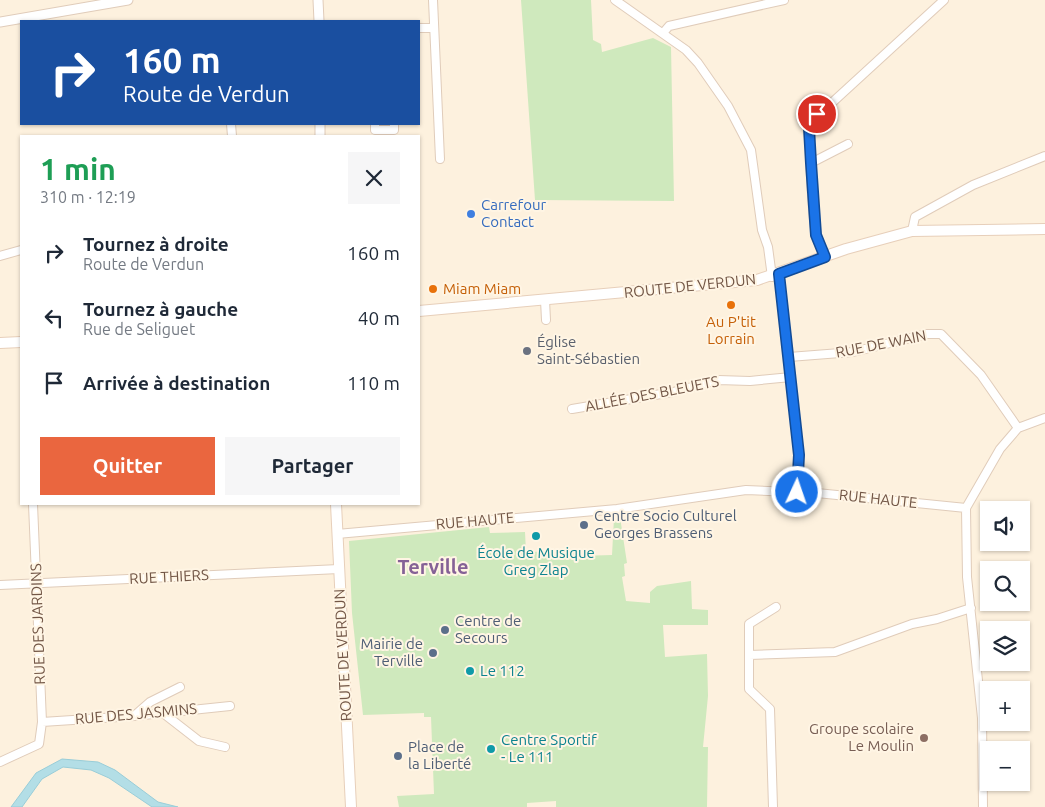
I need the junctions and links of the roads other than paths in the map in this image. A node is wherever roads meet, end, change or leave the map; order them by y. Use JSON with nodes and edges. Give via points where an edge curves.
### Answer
{"nodes":[{"id":1,"x":128,"y":0,"type":"edge"},
{"id":2,"x":318,"y":0,"type":"edge"},
{"id":3,"x":433,"y":0,"type":"edge"},
{"id":4,"x":615,"y":0,"type":"edge"},
{"id":5,"x":784,"y":0,"type":"edge"},
{"id":6,"x":944,"y":0,"type":"edge"},
{"id":7,"x":319,"y":20,"type":"edge"},
{"id":8,"x":0,"y":22,"type":"edge"},
{"id":9,"x":420,"y":28,"type":"edge"},
{"id":10,"x":434,"y":28,"type":"junction"},
{"id":11,"x":664,"y":33,"type":"junction"},
{"id":12,"x":375,"y":125,"type":"edge"},
{"id":13,"x":394,"y":125,"type":"edge"},
{"id":14,"x":848,"y":144,"type":"dead end"},
{"id":15,"x":1045,"y":156,"type":"edge"},
{"id":16,"x":440,"y":159,"type":"dead end"},
{"id":17,"x":811,"y":163,"type":"junction"},
{"id":18,"x":1045,"y":229,"type":"edge"},
{"id":19,"x":912,"y":231,"type":"junction"},
{"id":20,"x":20,"y":250,"type":"edge"},
{"id":21,"x":0,"y":256,"type":"edge"},
{"id":22,"x":825,"y":257,"type":"junction"},
{"id":23,"x":775,"y":276,"type":"junction"},
{"id":24,"x":545,"y":300,"type":"junction"},
{"id":25,"x":420,"y":311,"type":"edge"},
{"id":26,"x":546,"y":320,"type":"dead end"},
{"id":27,"x":20,"y":342,"type":"edge"},
{"id":28,"x":0,"y":343,"type":"edge"},
{"id":29,"x":789,"y":357,"type":"junction"},
{"id":30,"x":791,"y":376,"type":"junction"},
{"id":31,"x":572,"y":409,"type":"dead end"},
{"id":32,"x":1045,"y":418,"type":"edge"},
{"id":33,"x":1018,"y":428,"type":"junction"},
{"id":34,"x":797,"y":492,"type":"junction"},
{"id":35,"x":33,"y":505,"type":"edge"},
{"id":36,"x":336,"y":505,"type":"edge"},
{"id":37,"x":966,"y":508,"type":"junction"},
{"id":38,"x":337,"y":534,"type":"junction"},
{"id":39,"x":339,"y":569,"type":"junction"},
{"id":40,"x":36,"y":584,"type":"junction"},
{"id":41,"x":0,"y":585,"type":"edge"},
{"id":42,"x":776,"y":607,"type":"dead end"},
{"id":43,"x":971,"y":608,"type":"junction"},
{"id":44,"x":749,"y":655,"type":"junction"},
{"id":45,"x":180,"y":686,"type":"dead end"},
{"id":46,"x":230,"y":706,"type":"dead end"},
{"id":47,"x":163,"y":713,"type":"junction"},
{"id":48,"x":134,"y":716,"type":"junction"},
{"id":49,"x":42,"y":722,"type":"junction"},
{"id":50,"x":224,"y":747,"type":"dead end"},
{"id":51,"x":0,"y":762,"type":"edge"},
{"id":52,"x":351,"y":807,"type":"edge"},
{"id":53,"x":773,"y":807,"type":"edge"},
{"id":54,"x":983,"y":807,"type":"edge"}],
"edges":[{"from":1,"to":8,"type":"street"},
{"from":2,"to":7,"type":"street"},
{"from":3,"to":10,"type":"street"},
{"from":4,"to":11,"type":"street"},
{"from":5,"to":11,"type":"street","via":[[669,26]]},
{"from":6,"to":17,"type":"street","via":[[817,114],[809,128]]},
{"from":9,"to":10,"type":"street"},
{"from":10,"to":16,"type":"street"},
{"from":11,"to":23,"type":"street","via":[[686,50],[716,87],[751,150],[762,230]]},
{"from":12,"to":13,"type":"street","via":[[375,130],[394,130]]},
{"from":14,"to":17,"type":"street"},
{"from":15,"to":19,"type":"street","via":[[973,185],[915,217]]},
{"from":17,"to":22,"type":"street","via":[[816,235]]},
{"from":18,"to":19,"type":"main road","name":"ROUTE DE VERDUN"},
{"from":19,"to":22,"type":"main road","name":"ROUTE DE VERDUN"},
{"from":20,"to":21,"type":"street"},
{"from":22,"to":23,"type":"main road","name":"ROUTE DE VERDUN"},
{"from":23,"to":24,"type":"main road","name":"ROUTE DE VERDUN"},
{"from":23,"to":29,"type":"street"},
{"from":24,"to":25,"type":"main road","name":"ROUTE DE VERDUN"},
{"from":24,"to":26,"type":"street"},
{"from":27,"to":28,"type":"main road"},
{"from":29,"to":30,"type":"street"},
{"from":29,"to":33,"type":"street","name":"RUE DE WAIN","via":[[853,352],[927,334],[941,334],[981,375]]},
{"from":30,"to":31,"type":"street","name":"ALLÉE DES BLEUETS","via":[[750,381],[718,380],[674,392]]},
{"from":30,"to":34,"type":"street","via":[[799,455]]},
{"from":32,"to":33,"type":"street"},
{"from":33,"to":37,"type":"street","via":[[1000,449]]},
{"from":34,"to":37,"type":"street","name":"RUE HAUTE"},
{"from":34,"to":38,"type":"street","name":"RUE HAUTE","via":[[746,490],[617,509]]},
{"from":35,"to":40,"type":"street","name":"RUE DES JARDINS"},
{"from":36,"to":38,"type":"main road","name":"ROUTE DE VERDUN"},
{"from":37,"to":43,"type":"street"},
{"from":38,"to":39,"type":"main road","name":"ROUTE DE VERDUN"},
{"from":39,"to":40,"type":"street","name":"RUE THIERS"},
{"from":39,"to":52,"type":"main road","name":"ROUTE DE VERDUN"},
{"from":40,"to":41,"type":"street","name":"RUE THIERS"},
{"from":40,"to":49,"type":"street","name":"RUE DES JARDINS"},
{"from":42,"to":44,"type":"street","via":[[749,624]]},
{"from":43,"to":44,"type":"street","via":[[912,624],[835,652]]},
{"from":43,"to":54,"type":"street","via":[[982,718]]},
{"from":44,"to":53,"type":"street","via":[[749,689],[770,709]]},
{"from":45,"to":48,"type":"street","via":[[150,702]]},
{"from":46,"to":47,"type":"street","name":"RUE DES JASMINS"},
{"from":47,"to":48,"type":"street","name":"RUE DES JASMINS"},
{"from":47,"to":50,"type":"street","via":[[199,741]]},
{"from":48,"to":49,"type":"street","name":"RUE DES JASMINS"},
{"from":49,"to":51,"type":"street","name":"RUE DES JARDINS","via":[[39,744]]}]}
